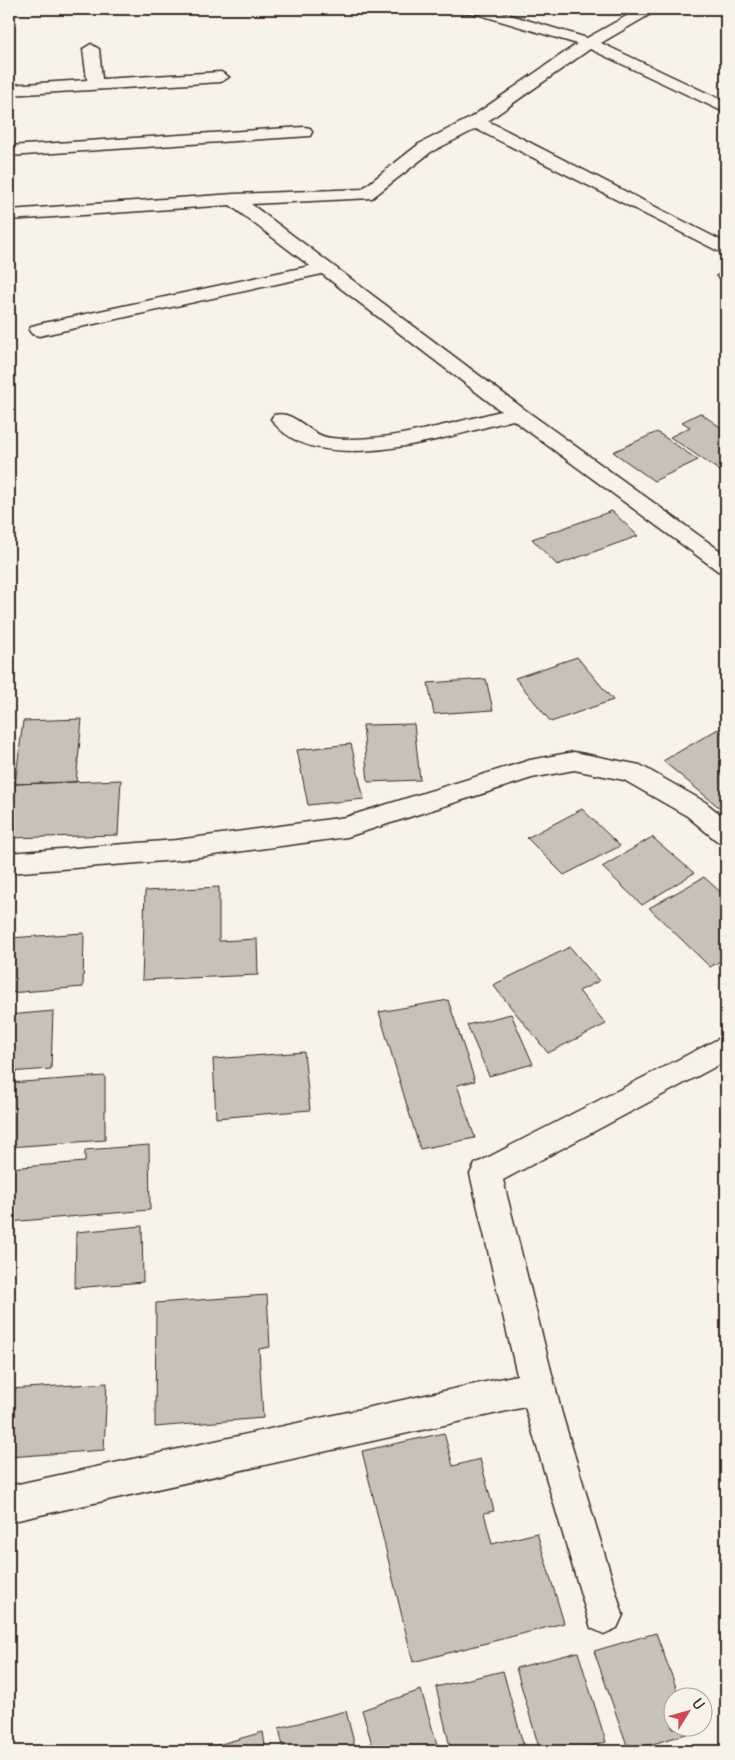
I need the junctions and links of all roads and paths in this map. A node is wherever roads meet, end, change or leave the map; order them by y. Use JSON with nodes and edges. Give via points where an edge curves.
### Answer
{"nodes":[{"id":1,"x":466,"y":9,"type":"edge"},
{"id":2,"x":649,"y":9,"type":"edge"},
{"id":3,"x":589,"y":43,"type":"junction"},
{"id":4,"x":91,"y":49,"type":"dead end"},
{"id":5,"x":221,"y":77,"type":"dead end"},
{"id":6,"x":95,"y":85,"type":"junction"},
{"id":7,"x":9,"y":90,"type":"edge"},
{"id":8,"x":726,"y":108,"type":"edge"},
{"id":9,"x":476,"y":122,"type":"junction"},
{"id":10,"x":304,"y":132,"type":"dead end"},
{"id":11,"x":9,"y":151,"type":"edge"},
{"id":12,"x":234,"y":199,"type":"junction"},
{"id":13,"x":9,"y":215,"type":"edge"},
{"id":14,"x":726,"y":250,"type":"edge"},
{"id":15,"x":325,"y":268,"type":"junction"},
{"id":16,"x":39,"y":330,"type":"dead end"},
{"id":17,"x":517,"y":413,"type":"junction"},
{"id":18,"x":281,"y":419,"type":"dead end"},
{"id":19,"x":726,"y":566,"type":"edge"},
{"id":20,"x":726,"y":834,"type":"edge"},
{"id":21,"x":9,"y":863,"type":"edge"},
{"id":22,"x":726,"y":1046,"type":"edge"},
{"id":23,"x":538,"y":1387,"type":"junction"},
{"id":24,"x":9,"y":1504,"type":"edge"},
{"id":25,"x":604,"y":1615,"type":"dead end"}],
"edges":[{"from":1,"to":3,"type":"street"},
{"from":2,"to":3,"type":"street"},
{"from":3,"to":8,"type":"street"},
{"from":3,"to":9,"type":"street"},
{"from":4,"to":6,"type":"street"},
{"from":5,"to":6,"type":"street"},
{"from":6,"to":7,"type":"street"},
{"from":9,"to":12,"type":"street","via":[[426,148],[366,194]]},
{"from":9,"to":14,"type":"street"},
{"from":10,"to":11,"type":"street"},
{"from":12,"to":13,"type":"street"},
{"from":12,"to":15,"type":"street"},
{"from":15,"to":16,"type":"street"},
{"from":15,"to":17,"type":"street"},
{"from":17,"to":18,"type":"street","via":[[417,436],[350,446],[313,441]]},
{"from":17,"to":19,"type":"street"},
{"from":20,"to":21,"type":"street","via":[[696,809],[631,772],[574,761],[530,768],[347,827],[177,850]]},
{"from":22,"to":23,"type":"street","via":[[486,1174]]},
{"from":23,"to":24,"type":"street"},
{"from":23,"to":25,"type":"street"}]}
